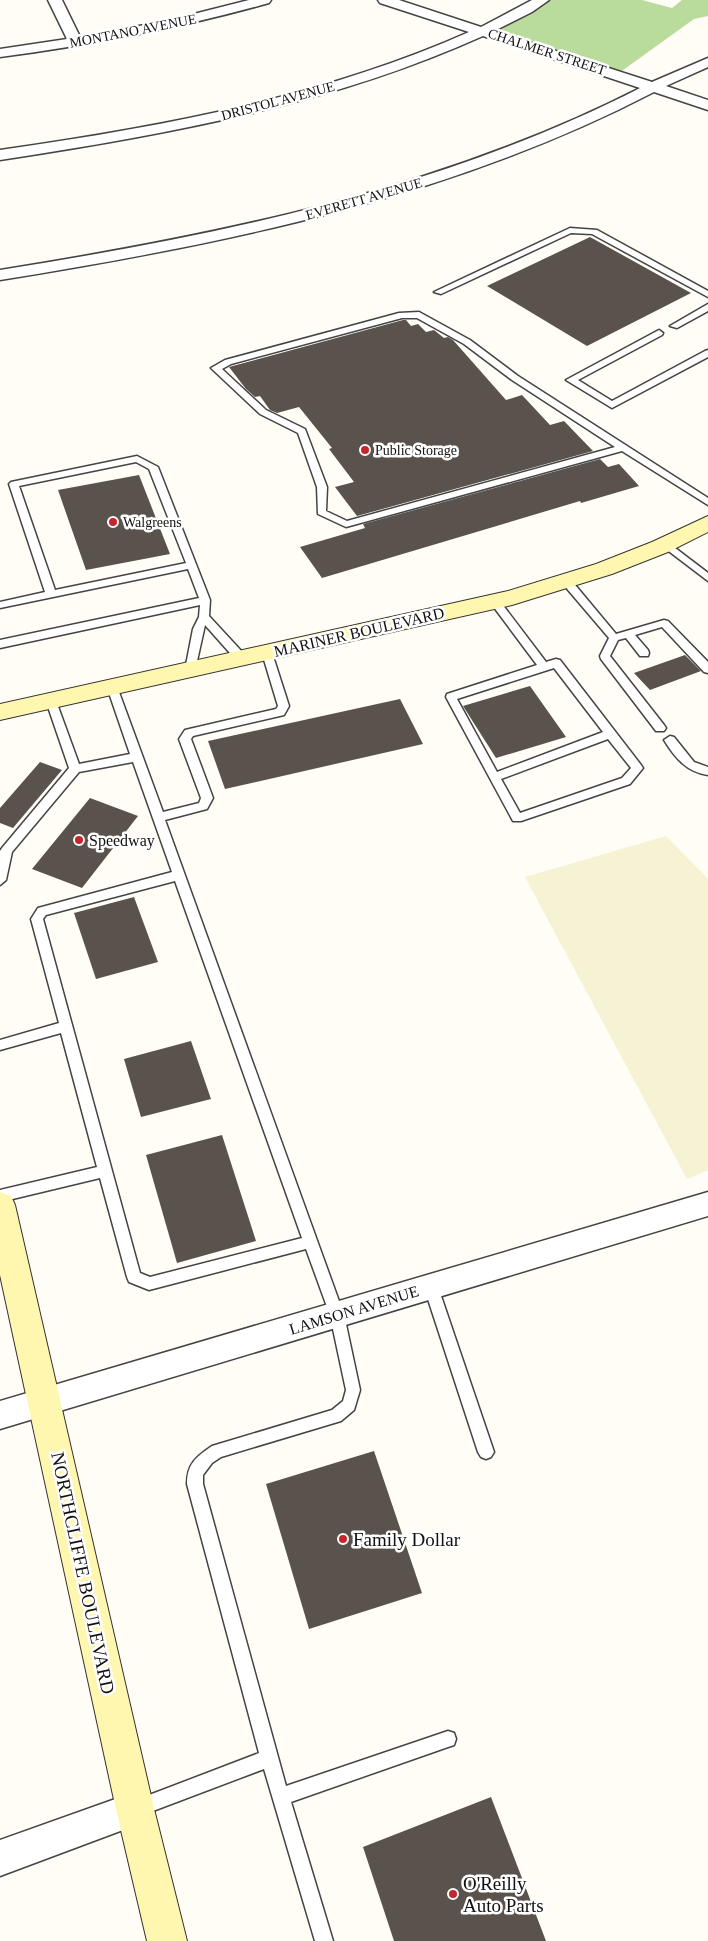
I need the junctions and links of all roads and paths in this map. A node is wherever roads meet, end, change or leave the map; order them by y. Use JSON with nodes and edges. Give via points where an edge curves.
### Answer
{"nodes":[{"id":1,"x":55,"y":0,"type":"edge"},
{"id":2,"x":264,"y":0,"type":"edge"},
{"id":3,"x":386,"y":0,"type":"edge"},
{"id":4,"x":542,"y":0,"type":"edge"},
{"id":5,"x":481,"y":32,"type":"junction"},
{"id":6,"x":76,"y":42,"type":"junction"},
{"id":7,"x":0,"y":53,"type":"edge"},
{"id":8,"x":708,"y":62,"type":"edge"},
{"id":9,"x":654,"y":87,"type":"junction"},
{"id":10,"x":708,"y":104,"type":"edge"},
{"id":11,"x":0,"y":156,"type":"edge"},
{"id":12,"x":0,"y":275,"type":"edge"},
{"id":13,"x":438,"y":292,"type":"dead end"},
{"id":14,"x":708,"y":294,"type":"edge"},
{"id":15,"x":708,"y":307,"type":"edge"},
{"id":16,"x":674,"y":326,"type":"dead end"},
{"id":17,"x":659,"y":334,"type":"dead end"},
{"id":18,"x":708,"y":353,"type":"edge"},
{"id":19,"x":621,"y":448,"type":"junction"},
{"id":20,"x":708,"y":502,"type":"edge"},
{"id":21,"x":708,"y":523,"type":"edge"},
{"id":22,"x":666,"y":544,"type":"junction"},
{"id":23,"x":192,"y":565,"type":"junction"},
{"id":24,"x":708,"y":578,"type":"edge"},
{"id":25,"x":567,"y":582,"type":"junction"},
{"id":26,"x":51,"y":594,"type":"junction"},
{"id":27,"x":205,"y":600,"type":"junction"},
{"id":28,"x":495,"y":602,"type":"junction"},
{"id":29,"x":0,"y":605,"type":"edge"},
{"id":30,"x":204,"y":617,"type":"junction"},
{"id":31,"x":628,"y":634,"type":"junction"},
{"id":32,"x":614,"y":638,"type":"junction"},
{"id":33,"x":0,"y":644,"type":"edge"},
{"id":34,"x":267,"y":653,"type":"junction"},
{"id":35,"x":644,"y":653,"type":"dead end"},
{"id":36,"x":241,"y":658,"type":"junction"},
{"id":37,"x":543,"y":666,"type":"junction"},
{"id":38,"x":708,"y":669,"type":"edge"},
{"id":39,"x":190,"y":670,"type":"junction"},
{"id":40,"x":112,"y":687,"type":"junction"},
{"id":41,"x":51,"y":701,"type":"junction"},
{"id":42,"x":0,"y":712,"type":"edge"},
{"id":43,"x":660,"y":728,"type":"dead end"},
{"id":44,"x":610,"y":734,"type":"junction"},
{"id":45,"x":670,"y":740,"type":"dead end"},
{"id":46,"x":137,"y":757,"type":"junction"},
{"id":47,"x":75,"y":769,"type":"junction"},
{"id":48,"x":708,"y":771,"type":"edge"},
{"id":49,"x":495,"y":777,"type":"junction"},
{"id":50,"x":159,"y":817,"type":"junction"},
{"id":51,"x":180,"y":875,"type":"junction"},
{"id":52,"x":0,"y":880,"type":"edge"},
{"id":53,"x":66,"y":1026,"type":"junction"},
{"id":54,"x":0,"y":1045,"type":"edge"},
{"id":55,"x":105,"y":1171,"type":"junction"},
{"id":56,"x":0,"y":1196,"type":"edge"},
{"id":57,"x":708,"y":1204,"type":"edge"},
{"id":58,"x":0,"y":1205,"type":"edge"},
{"id":59,"x":311,"y":1242,"type":"junction"},
{"id":60,"x":431,"y":1287,"type":"junction"},
{"id":61,"x":337,"y":1315,"type":"junction"},
{"id":62,"x":45,"y":1402,"type":"junction"},
{"id":63,"x":0,"y":1415,"type":"edge"},
{"id":64,"x":486,"y":1452,"type":"dead end"},
{"id":65,"x":448,"y":1739,"type":"dead end"},
{"id":66,"x":269,"y":1758,"type":"junction"},
{"id":67,"x":280,"y":1797,"type":"junction"},
{"id":68,"x":135,"y":1809,"type":"junction"},
{"id":69,"x":0,"y":1858,"type":"edge"},
{"id":70,"x":167,"y":1941,"type":"edge"},
{"id":71,"x":324,"y":1941,"type":"edge"}],
"edges":[{"from":1,"to":6,"type":"street"},
{"from":2,"to":6,"type":"street","name":"MONTANO AVENUE","via":[[166,25]]},
{"from":3,"to":5,"type":"street","name":"CHALMER STREET"},
{"from":4,"to":5,"type":"street","name":"DRISTOL AVENUE"},
{"from":5,"to":9,"type":"street","name":"CHALMER STREET"},
{"from":5,"to":11,"type":"street","name":"DRISTOL AVENUE","via":[[395,67],[288,100],[128,136]]},
{"from":6,"to":7,"type":"street","name":"MONTANO AVENUE"},
{"from":8,"to":9,"type":"street","name":"EVERETT AVENUE"},
{"from":9,"to":10,"type":"street","name":"CHALMER STREET"},
{"from":9,"to":12,"type":"street","name":"EVERETT AVENUE","via":[[546,138],[368,199],[221,236]]},
{"from":13,"to":14,"type":"lane","via":[[570,230],[594,232]]},
{"from":15,"to":16,"type":"lane"},
{"from":17,"to":18,"type":"lane","via":[[571,380],[612,405]]},
{"from":19,"to":19,"type":"lane","via":[[466,342],[419,315],[402,315],[216,368],[263,412],[302,431],[322,487],[320,512],[346,524]]},
{"from":19,"to":20,"type":"lane"},
{"from":21,"to":22,"type":"main road","name":"MARINER BOULEVARD"},
{"from":22,"to":24,"type":"lane"},
{"from":22,"to":25,"type":"main road","name":"MARINER BOULEVARD"},
{"from":23,"to":26,"type":"lane"},
{"from":23,"to":26,"type":"lane","via":[[153,466],[136,459],[14,484]]},
{"from":23,"to":27,"type":"lane"},
{"from":25,"to":28,"type":"main road","name":"MARINER BOULEVARD"},
{"from":25,"to":32,"type":"lane"},
{"from":26,"to":29,"type":"lane"},
{"from":27,"to":30,"type":"lane"},
{"from":27,"to":33,"type":"lane"},
{"from":28,"to":34,"type":"main road","name":"MARINER BOULEVARD"},
{"from":28,"to":37,"type":"lane"},
{"from":30,"to":36,"type":"lane"},
{"from":30,"to":39,"type":"lane","via":[[198,629]]},
{"from":31,"to":32,"type":"lane"},
{"from":31,"to":35,"type":"lane"},
{"from":31,"to":38,"type":"lane","via":[[664,623]]},
{"from":32,"to":43,"type":"lane","via":[[605,656]]},
{"from":34,"to":36,"type":"main road","name":"MARINER BOULEVARD"},
{"from":34,"to":50,"type":"lane","via":[[284,706],[280,712],[189,733],[185,740],[207,798],[204,806]]},
{"from":36,"to":39,"type":"main road","name":"MARINER BOULEVARD"},
{"from":37,"to":44,"type":"lane","via":[[556,663]]},
{"from":37,"to":49,"type":"lane","via":[[451,697]]},
{"from":39,"to":40,"type":"main road","name":"MARINER BOULEVARD"},
{"from":40,"to":41,"type":"main road","name":"MARINER BOULEVARD"},
{"from":40,"to":46,"type":"lane"},
{"from":41,"to":42,"type":"main road","name":"MARINER BOULEVARD"},
{"from":41,"to":47,"type":"lane"},
{"from":44,"to":49,"type":"lane"},
{"from":44,"to":49,"type":"lane","via":[[636,768],[626,782],[517,818]]},
{"from":45,"to":48,"type":"lane","via":[[689,763]]},
{"from":46,"to":47,"type":"lane"},
{"from":46,"to":50,"type":"lane"},
{"from":47,"to":52,"type":"lane","via":[[6,851]]},
{"from":50,"to":51,"type":"lane"},
{"from":51,"to":53,"type":"lane","via":[[42,910],[37,918]]},
{"from":51,"to":59,"type":"lane"},
{"from":53,"to":54,"type":"lane"},
{"from":53,"to":55,"type":"lane"},
{"from":55,"to":56,"type":"lane"},
{"from":55,"to":59,"type":"lane","via":[[134,1277],[149,1284]]},
{"from":57,"to":60,"type":"street","name":"LAMSON AVENUE"},
{"from":58,"to":62,"type":"main road","name":"NORTHCLIFFE BOULEVARD"},
{"from":59,"to":61,"type":"lane"},
{"from":60,"to":61,"type":"street","name":"LAMSON AVENUE"},
{"from":60,"to":64,"type":"lane"},
{"from":61,"to":62,"type":"street","name":"LAMSON AVENUE"},
{"from":61,"to":66,"type":"lane","via":[[354,1390],[350,1405],[336,1416],[217,1450],[195,1472],[195,1484]]},
{"from":62,"to":63,"type":"street","name":"LAMSON AVENUE"},
{"from":62,"to":68,"type":"main road","name":"NORTHCLIFFE BOULEVARD"},
{"from":65,"to":67,"type":"lane"},
{"from":66,"to":67,"type":"lane"},
{"from":66,"to":68,"type":"lane"},
{"from":67,"to":71,"type":"lane"},
{"from":68,"to":69,"type":"street"},
{"from":68,"to":70,"type":"main road","name":"NORTHCLIFFE BOULEVARD"}]}
